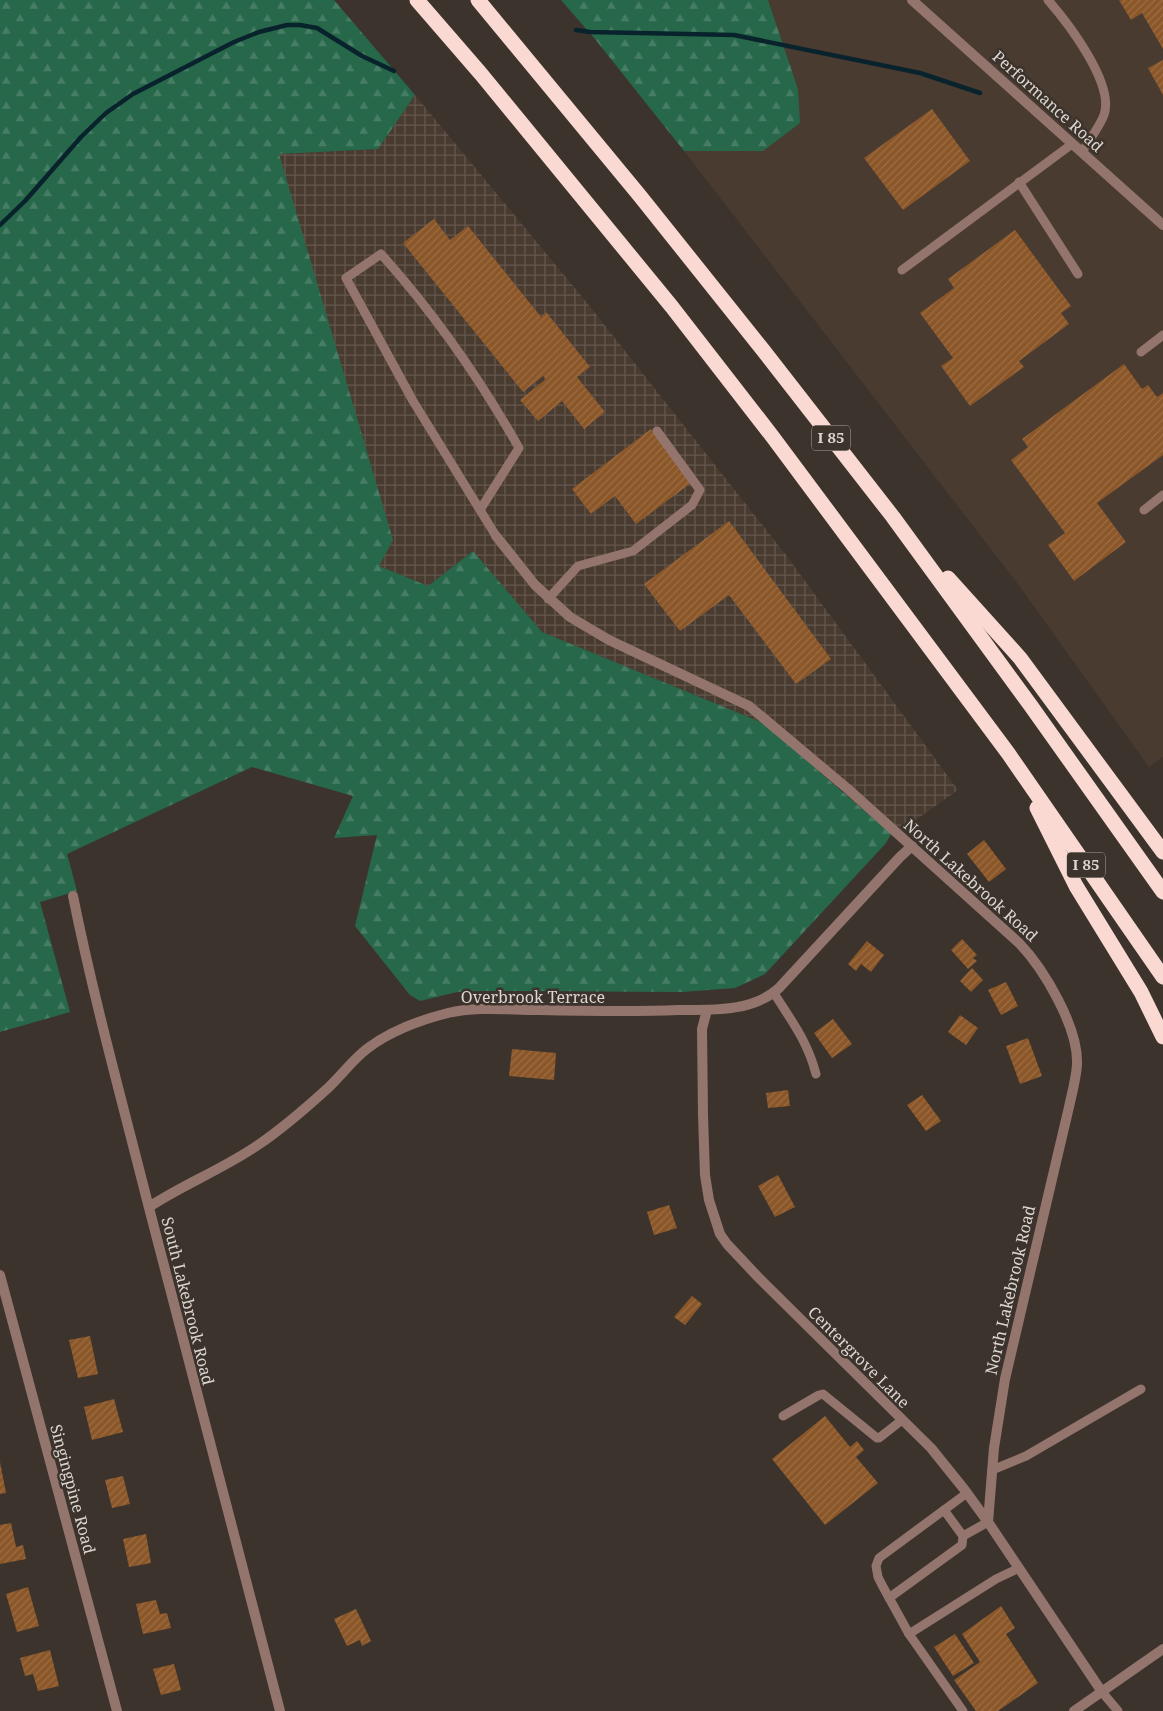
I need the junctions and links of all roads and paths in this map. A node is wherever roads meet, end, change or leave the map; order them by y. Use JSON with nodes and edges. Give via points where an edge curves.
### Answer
{"nodes":[{"id":1,"x":417,"y":0,"type":"edge"},
{"id":2,"x":478,"y":0,"type":"edge"},
{"id":3,"x":912,"y":0,"type":"edge"},
{"id":4,"x":1048,"y":0,"type":"edge"},
{"id":5,"x":1072,"y":144,"type":"junction"},
{"id":6,"x":1082,"y":152,"type":"junction"},
{"id":7,"x":1019,"y":182,"type":"junction"},
{"id":8,"x":1163,"y":225,"type":"edge"},
{"id":9,"x":902,"y":270,"type":"dead end"},
{"id":10,"x":1078,"y":274,"type":"dead end"},
{"id":11,"x":1163,"y":335,"type":"edge"},
{"id":12,"x":1142,"y":352,"type":"dead end"},
{"id":13,"x":657,"y":431,"type":"dead end"},
{"id":14,"x":1163,"y":495,"type":"edge"},
{"id":15,"x":480,"y":510,"type":"junction"},
{"id":16,"x":1144,"y":510,"type":"dead end"},
{"id":17,"x":893,"y":517,"type":"junction"},
{"id":18,"x":496,"y":536,"type":"joint"},
{"id":19,"x":548,"y":599,"type":"junction"},
{"id":20,"x":1008,"y":753,"type":"junction"},
{"id":21,"x":912,"y":846,"type":"junction"},
{"id":22,"x":1163,"y":852,"type":"edge"},
{"id":23,"x":1163,"y":892,"type":"edge"},
{"id":24,"x":73,"y":896,"type":"dead end"},
{"id":25,"x":1163,"y":977,"type":"edge"},
{"id":26,"x":774,"y":993,"type":"junction"},
{"id":27,"x":707,"y":1010,"type":"junction"},
{"id":28,"x":1163,"y":1037,"type":"edge"},
{"id":29,"x":816,"y":1074,"type":"dead end"},
{"id":30,"x":149,"y":1207,"type":"junction"},
{"id":31,"x":0,"y":1275,"type":"edge"},
{"id":32,"x":1141,"y":1389,"type":"dead end"},
{"id":33,"x":783,"y":1416,"type":"dead end"},
{"id":34,"x":902,"y":1420,"type":"junction"},
{"id":35,"x":992,"y":1470,"type":"junction"},
{"id":36,"x":967,"y":1493,"type":"junction"},
{"id":37,"x":944,"y":1510,"type":"junction"},
{"id":38,"x":988,"y":1522,"type":"junction"},
{"id":39,"x":963,"y":1536,"type":"junction"},
{"id":40,"x":1020,"y":1568,"type":"junction"},
{"id":41,"x":889,"y":1598,"type":"junction"},
{"id":42,"x":909,"y":1634,"type":"junction"},
{"id":43,"x":1163,"y":1648,"type":"edge"},
{"id":44,"x":1102,"y":1692,"type":"junction"},
{"id":45,"x":116,"y":1711,"type":"edge"},
{"id":46,"x":280,"y":1711,"type":"edge"},
{"id":47,"x":963,"y":1711,"type":"edge"},
{"id":48,"x":1074,"y":1711,"type":"edge"},
{"id":49,"x":1118,"y":1711,"type":"edge"}],
"edges":[{"from":1,"to":20,"type":"highway","number":"I 85","via":[[672,307]]},
{"from":2,"to":17,"type":"highway","number":"I 85","via":[[646,204]]},
{"from":3,"to":5,"type":"street","name":"Performance Road"},
{"from":4,"to":6,"type":"lane","via":[[1090,58],[1105,97],[1104,114]]},
{"from":5,"to":6,"type":"street","name":"Performance Road"},
{"from":5,"to":7,"type":"lane"},
{"from":6,"to":8,"type":"street","name":"Performance Road"},
{"from":7,"to":9,"type":"lane"},
{"from":7,"to":10,"type":"lane"},
{"from":11,"to":12,"type":"lane"},
{"from":13,"to":19,"type":"lane","via":[[700,490],[692,505],[633,551],[578,566]]},
{"from":14,"to":16,"type":"lane"},
{"from":15,"to":15,"type":"lane","via":[[414,401],[346,278],[381,254],[420,299],[494,404],[519,448]]},
{"from":15,"to":18,"type":"lane"},
{"from":17,"to":22,"type":"highway","via":[[1020,658]]},
{"from":17,"to":23,"type":"highway","number":"I 85"},
{"from":18,"to":19,"type":"street","name":"North Lakebrook Road"},
{"from":19,"to":21,"type":"street","name":"North Lakebrook Road","via":[[570,617],[609,640],[750,706]]},
{"from":20,"to":25,"type":"highway","number":"I 85"},
{"from":20,"to":28,"type":"highway","via":[[1076,886],[1141,992]]},
{"from":21,"to":26,"type":"street","name":"Overbrook Terrace"},
{"from":21,"to":35,"type":"street","name":"North Lakebrook Road","via":[[1031,955],[1063,1010],[1074,1039],[1077,1064],[1071,1098],[1005,1379]]},
{"from":24,"to":30,"type":"street","name":"South Lakebrook Road","via":[[89,975]]},
{"from":26,"to":27,"type":"street","name":"Overbrook Terrace","via":[[747,1005]]},
{"from":26,"to":29,"type":"lane","via":[[810,1052]]},
{"from":27,"to":30,"type":"street","name":"Overbrook Terrace","via":[[483,1010],[460,1011],[426,1019],[367,1049],[328,1088],[258,1145]]},
{"from":27,"to":34,"type":"street","name":"Centergrove Lane","via":[[702,1029],[705,1176],[720,1234],[758,1277]]},
{"from":30,"to":46,"type":"street","name":"South Lakebrook Road"},
{"from":31,"to":45,"type":"street","name":"Singingpine Road"},
{"from":32,"to":35,"type":"lane","via":[[1026,1456]]},
{"from":33,"to":34,"type":"lane","via":[[823,1394],[877,1438]]},
{"from":34,"to":36,"type":"street","name":"Centergrove Lane","via":[[931,1448]]},
{"from":35,"to":38,"type":"street","name":"North Lakebrook Road"},
{"from":36,"to":37,"type":"lane"},
{"from":36,"to":38,"type":"street","name":"Centergrove Lane"},
{"from":37,"to":39,"type":"lane"},
{"from":37,"to":41,"type":"lane","via":[[879,1558],[876,1566],[878,1577]]},
{"from":38,"to":39,"type":"lane"},
{"from":38,"to":40,"type":"street","name":"Centergrove Lane"},
{"from":39,"to":41,"type":"lane","via":[[962,1545]]},
{"from":40,"to":42,"type":"lane","via":[[996,1579]]},
{"from":40,"to":44,"type":"street","name":"Centergrove Lane"},
{"from":41,"to":42,"type":"lane"},
{"from":42,"to":47,"type":"lane"},
{"from":43,"to":44,"type":"street"},
{"from":44,"to":48,"type":"street"},
{"from":44,"to":49,"type":"lane"}]}
